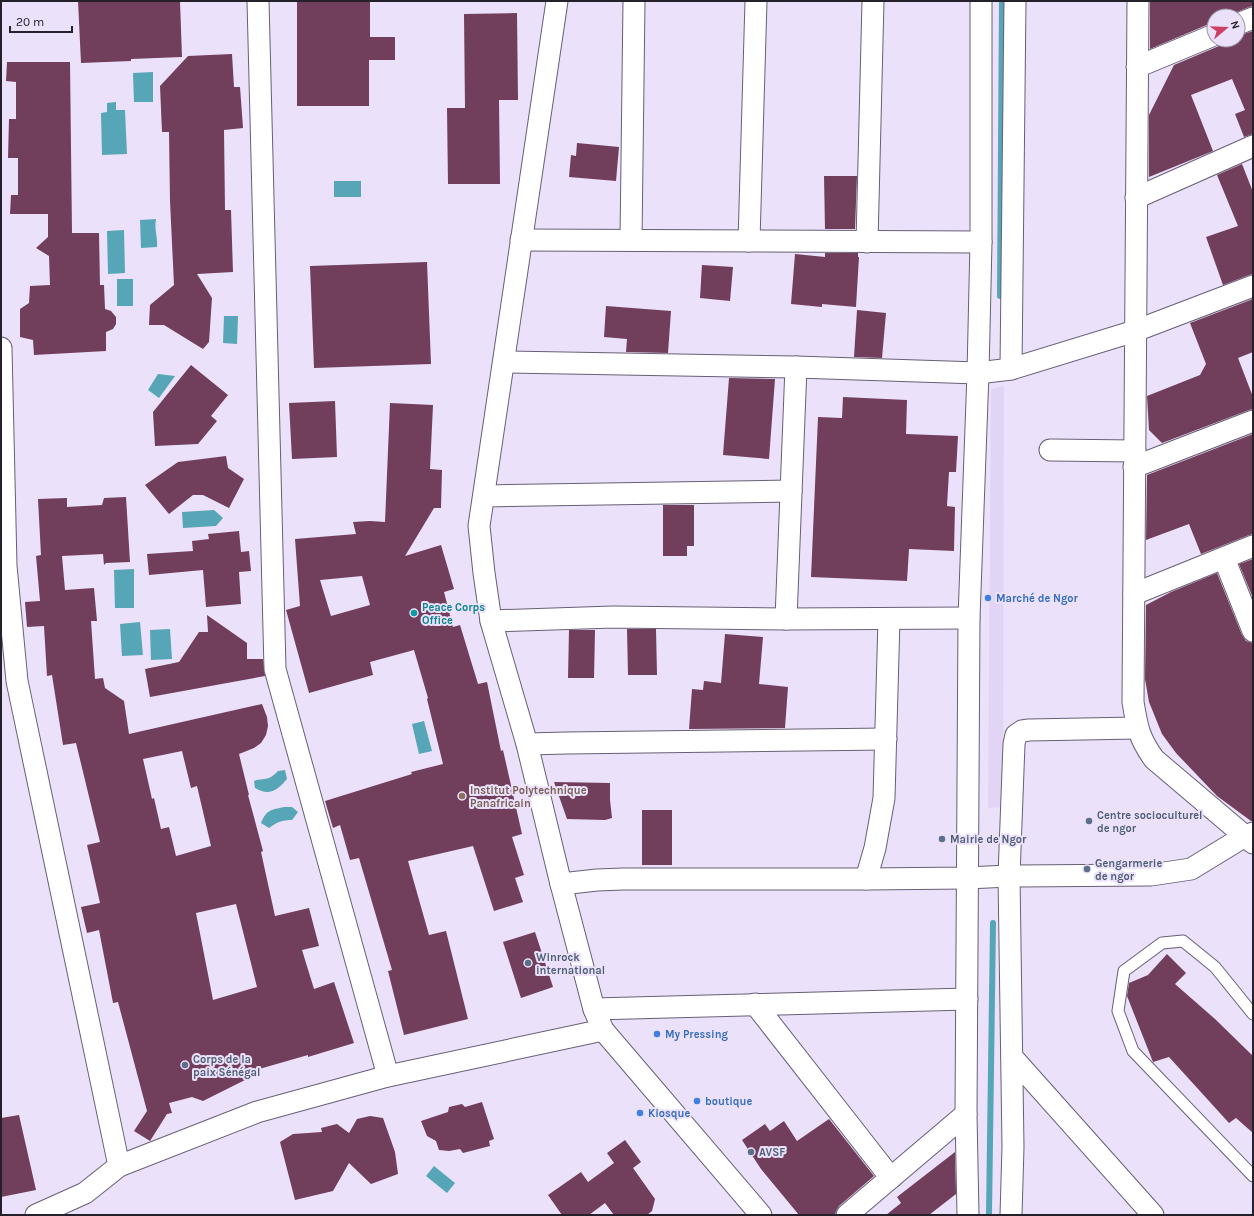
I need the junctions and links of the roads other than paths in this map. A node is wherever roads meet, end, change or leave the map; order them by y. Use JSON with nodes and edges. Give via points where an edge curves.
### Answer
{"nodes":[{"id":1,"x":258,"y":1,"type":"edge"},
{"id":2,"x":557,"y":1,"type":"edge"},
{"id":3,"x":634,"y":1,"type":"edge"},
{"id":4,"x":756,"y":1,"type":"edge"},
{"id":5,"x":874,"y":1,"type":"edge"},
{"id":6,"x":981,"y":1,"type":"edge"},
{"id":7,"x":1015,"y":1,"type":"edge"},
{"id":8,"x":1138,"y":1,"type":"edge"},
{"id":9,"x":1206,"y":38,"type":"edge"},
{"id":10,"x":1137,"y":67,"type":"junction"},
{"id":11,"x":1253,"y":146,"type":"edge"},
{"id":12,"x":1136,"y":198,"type":"junction"},
{"id":13,"x":521,"y":240,"type":"junction"},
{"id":14,"x":631,"y":240,"type":"junction"},
{"id":15,"x":749,"y":241,"type":"junction"},
{"id":16,"x":867,"y":242,"type":"junction"},
{"id":17,"x":981,"y":242,"type":"junction"},
{"id":18,"x":1253,"y":286,"type":"edge"},
{"id":19,"x":1135,"y":331,"type":"junction"},
{"id":20,"x":1,"y":348,"type":"edge"},
{"id":21,"x":504,"y":362,"type":"junction"},
{"id":22,"x":796,"y":368,"type":"junction"},
{"id":23,"x":1010,"y":369,"type":"junction"},
{"id":24,"x":978,"y":373,"type":"junction"},
{"id":25,"x":1253,"y":421,"type":"edge"},
{"id":26,"x":1050,"y":450,"type":"dead end"},
{"id":27,"x":1135,"y":459,"type":"junction"},
{"id":28,"x":791,"y":491,"type":"junction"},
{"id":29,"x":484,"y":496,"type":"junction"},
{"id":30,"x":1253,"y":546,"type":"edge"},
{"id":31,"x":1224,"y":558,"type":"junction"},
{"id":32,"x":1134,"y":594,"type":"junction"},
{"id":33,"x":968,"y":618,"type":"junction"},
{"id":34,"x":786,"y":619,"type":"junction"},
{"id":35,"x":889,"y":619,"type":"junction"},
{"id":36,"x":491,"y":621,"type":"junction"},
{"id":37,"x":1253,"y":631,"type":"edge"},
{"id":38,"x":1138,"y":728,"type":"junction"},
{"id":39,"x":886,"y":739,"type":"junction"},
{"id":40,"x":527,"y":744,"type":"junction"},
{"id":41,"x":1250,"y":837,"type":"edge"},
{"id":42,"x":1009,"y":876,"type":"junction"},
{"id":43,"x":967,"y":878,"type":"junction"},
{"id":44,"x":866,"y":879,"type":"junction"},
{"id":45,"x":561,"y":884,"type":"junction"},
{"id":46,"x":967,"y":998,"type":"junction"},
{"id":47,"x":755,"y":1004,"type":"junction"},
{"id":48,"x":594,"y":1009,"type":"junction"},
{"id":49,"x":1253,"y":1014,"type":"edge"},
{"id":50,"x":603,"y":1030,"type":"junction"},
{"id":51,"x":1012,"y":1057,"type":"junction"},
{"id":52,"x":388,"y":1076,"type":"junction"},
{"id":53,"x":966,"y":1114,"type":"junction"},
{"id":54,"x":119,"y":1166,"type":"junction"},
{"id":55,"x":1253,"y":1176,"type":"edge"},
{"id":56,"x":890,"y":1178,"type":"junction"},
{"id":57,"x":36,"y":1215,"type":"edge"},
{"id":58,"x":761,"y":1215,"type":"edge"},
{"id":59,"x":847,"y":1215,"type":"edge"},
{"id":60,"x":968,"y":1215,"type":"edge"},
{"id":61,"x":1011,"y":1215,"type":"edge"},
{"id":62,"x":1153,"y":1215,"type":"edge"}],
"edges":[{"from":1,"to":52,"type":"street","via":[[275,669]]},
{"from":2,"to":13,"type":"street"},
{"from":3,"to":14,"type":"street"},
{"from":4,"to":15,"type":"street"},
{"from":5,"to":16,"type":"street"},
{"from":6,"to":17,"type":"street"},
{"from":7,"to":23,"type":"street"},
{"from":8,"to":10,"type":"street"},
{"from":9,"to":10,"type":"street"},
{"from":10,"to":12,"type":"street"},
{"from":11,"to":12,"type":"street"},
{"from":12,"to":19,"type":"street"},
{"from":13,"to":14,"type":"street"},
{"from":13,"to":21,"type":"street"},
{"from":14,"to":15,"type":"street"},
{"from":15,"to":16,"type":"street"},
{"from":16,"to":17,"type":"street"},
{"from":17,"to":24,"type":"street"},
{"from":18,"to":19,"type":"street"},
{"from":19,"to":23,"type":"street"},
{"from":19,"to":27,"type":"street"},
{"from":20,"to":54,"type":"street","via":[[6,566],[17,681]]},
{"from":21,"to":22,"type":"street"},
{"from":21,"to":29,"type":"street"},
{"from":22,"to":24,"type":"street"},
{"from":22,"to":28,"type":"street"},
{"from":23,"to":24,"type":"street"},
{"from":24,"to":33,"type":"street"},
{"from":25,"to":27,"type":"street"},
{"from":26,"to":27,"type":"street"},
{"from":27,"to":32,"type":"street"},
{"from":28,"to":29,"type":"street"},
{"from":28,"to":34,"type":"street"},
{"from":29,"to":36,"type":"street","via":[[479,526]]},
{"from":30,"to":31,"type":"street"},
{"from":31,"to":32,"type":"street"},
{"from":31,"to":37,"type":"street"},
{"from":32,"to":38,"type":"street","via":[[1133,702]]},
{"from":33,"to":35,"type":"street"},
{"from":33,"to":43,"type":"street"},
{"from":34,"to":35,"type":"street"},
{"from":34,"to":36,"type":"street","via":[[613,617]]},
{"from":35,"to":39,"type":"street"},
{"from":36,"to":40,"type":"street"},
{"from":38,"to":41,"type":"street","via":[[1144,745],[1154,759]]},
{"from":38,"to":42,"type":"street","via":[[1029,730],[1016,735]]},
{"from":39,"to":40,"type":"street"},
{"from":39,"to":44,"type":"street","via":[[884,798],[875,848]]},
{"from":40,"to":45,"type":"street"},
{"from":41,"to":42,"type":"street","via":[[1190,869],[1151,875]]},
{"from":42,"to":43,"type":"street"},
{"from":42,"to":51,"type":"street"},
{"from":43,"to":44,"type":"street"},
{"from":43,"to":46,"type":"street"},
{"from":44,"to":45,"type":"street","via":[[623,879]]},
{"from":45,"to":48,"type":"street"},
{"from":46,"to":47,"type":"street"},
{"from":46,"to":53,"type":"street"},
{"from":47,"to":48,"type":"street"},
{"from":47,"to":56,"type":"street"},
{"from":48,"to":50,"type":"street"},
{"from":49,"to":55,"type":"lane","via":[[1215,967],[1182,941],[1162,943],[1124,971],[1118,1011],[1133,1051]]},
{"from":50,"to":52,"type":"street"},
{"from":50,"to":58,"type":"street"},
{"from":51,"to":61,"type":"street"},
{"from":51,"to":62,"type":"street"},
{"from":52,"to":54,"type":"street","via":[[257,1112]]},
{"from":53,"to":56,"type":"street"},
{"from":53,"to":60,"type":"street"},
{"from":54,"to":57,"type":"street","via":[[85,1193]]},
{"from":56,"to":59,"type":"street"}]}
